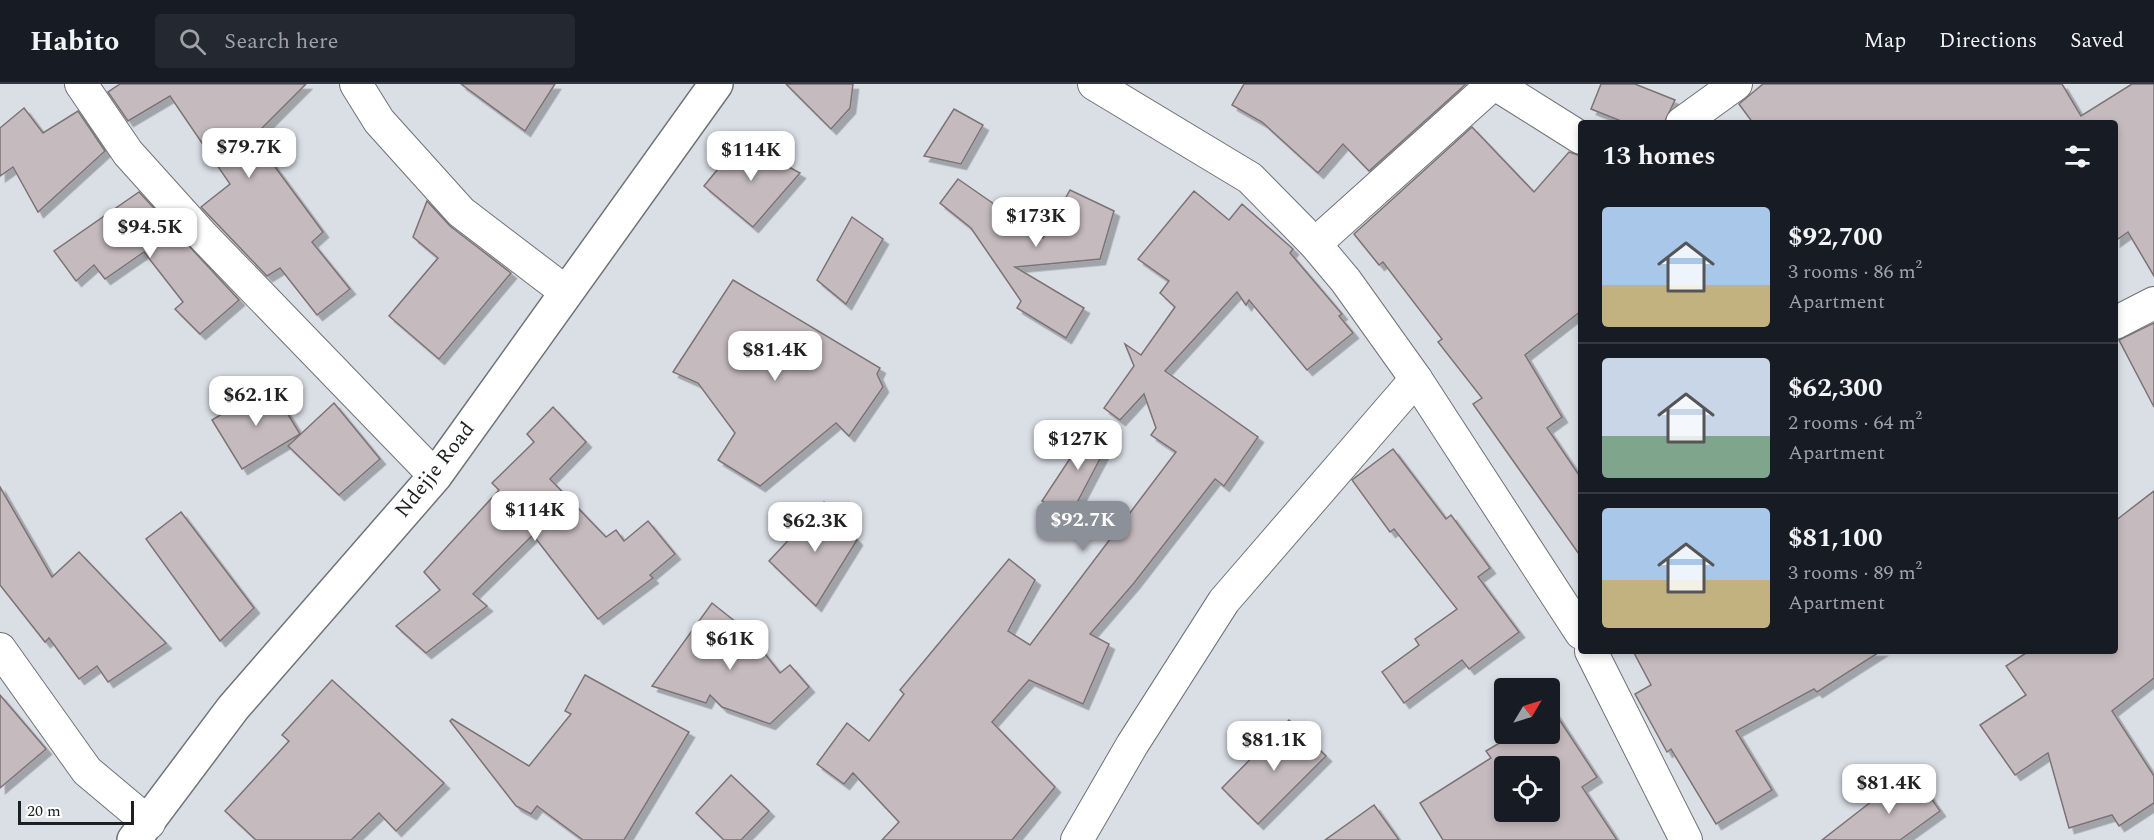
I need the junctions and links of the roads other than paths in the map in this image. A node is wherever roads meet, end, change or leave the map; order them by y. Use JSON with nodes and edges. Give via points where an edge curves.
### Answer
{"nodes":[{"id":1,"x":81,"y":84,"type":"edge"},
{"id":2,"x":356,"y":84,"type":"edge"},
{"id":3,"x":716,"y":84,"type":"edge"},
{"id":4,"x":1094,"y":84,"type":"edge"},
{"id":5,"x":1494,"y":84,"type":"edge"},
{"id":6,"x":1736,"y":84,"type":"edge"},
{"id":7,"x":1686,"y":120,"type":"edge"},
{"id":8,"x":1578,"y":136,"type":"edge"},
{"id":9,"x":1315,"y":244,"type":"junction"},
{"id":10,"x":566,"y":292,"type":"junction"},
{"id":11,"x":2154,"y":303,"type":"edge"},
{"id":12,"x":2118,"y":321,"type":"edge"},
{"id":13,"x":1416,"y":379,"type":"junction"},
{"id":14,"x":435,"y":476,"type":"junction"},
{"id":15,"x":1578,"y":628,"type":"edge"},
{"id":16,"x":0,"y":650,"type":"edge"},
{"id":17,"x":1593,"y":654,"type":"edge"},
{"id":18,"x":142,"y":831,"type":"edge"},
{"id":19,"x":1077,"y":840,"type":"edge"},
{"id":20,"x":1686,"y":840,"type":"edge"}],
"edges":[{"from":1,"to":14,"type":"street","via":[[128,153],[201,234]]},
{"from":2,"to":10,"type":"street","via":[[379,121],[461,212]]},
{"from":3,"to":10,"type":"street","name":"Ndejje Road"},
{"from":4,"to":9,"type":"street","via":[[1250,178]]},
{"from":5,"to":8,"type":"street"},
{"from":5,"to":9,"type":"street"},
{"from":6,"to":7,"type":"street"},
{"from":9,"to":13,"type":"street"},
{"from":10,"to":14,"type":"street","name":"Ndejje Road"},
{"from":11,"to":12,"type":"street"},
{"from":13,"to":15,"type":"street"},
{"from":13,"to":19,"type":"street","via":[[1224,601],[1131,746]]},
{"from":14,"to":18,"type":"street","name":"Ndejje Road","via":[[233,708]]},
{"from":16,"to":18,"type":"street","via":[[87,771]]},
{"from":17,"to":20,"type":"street"}]}
